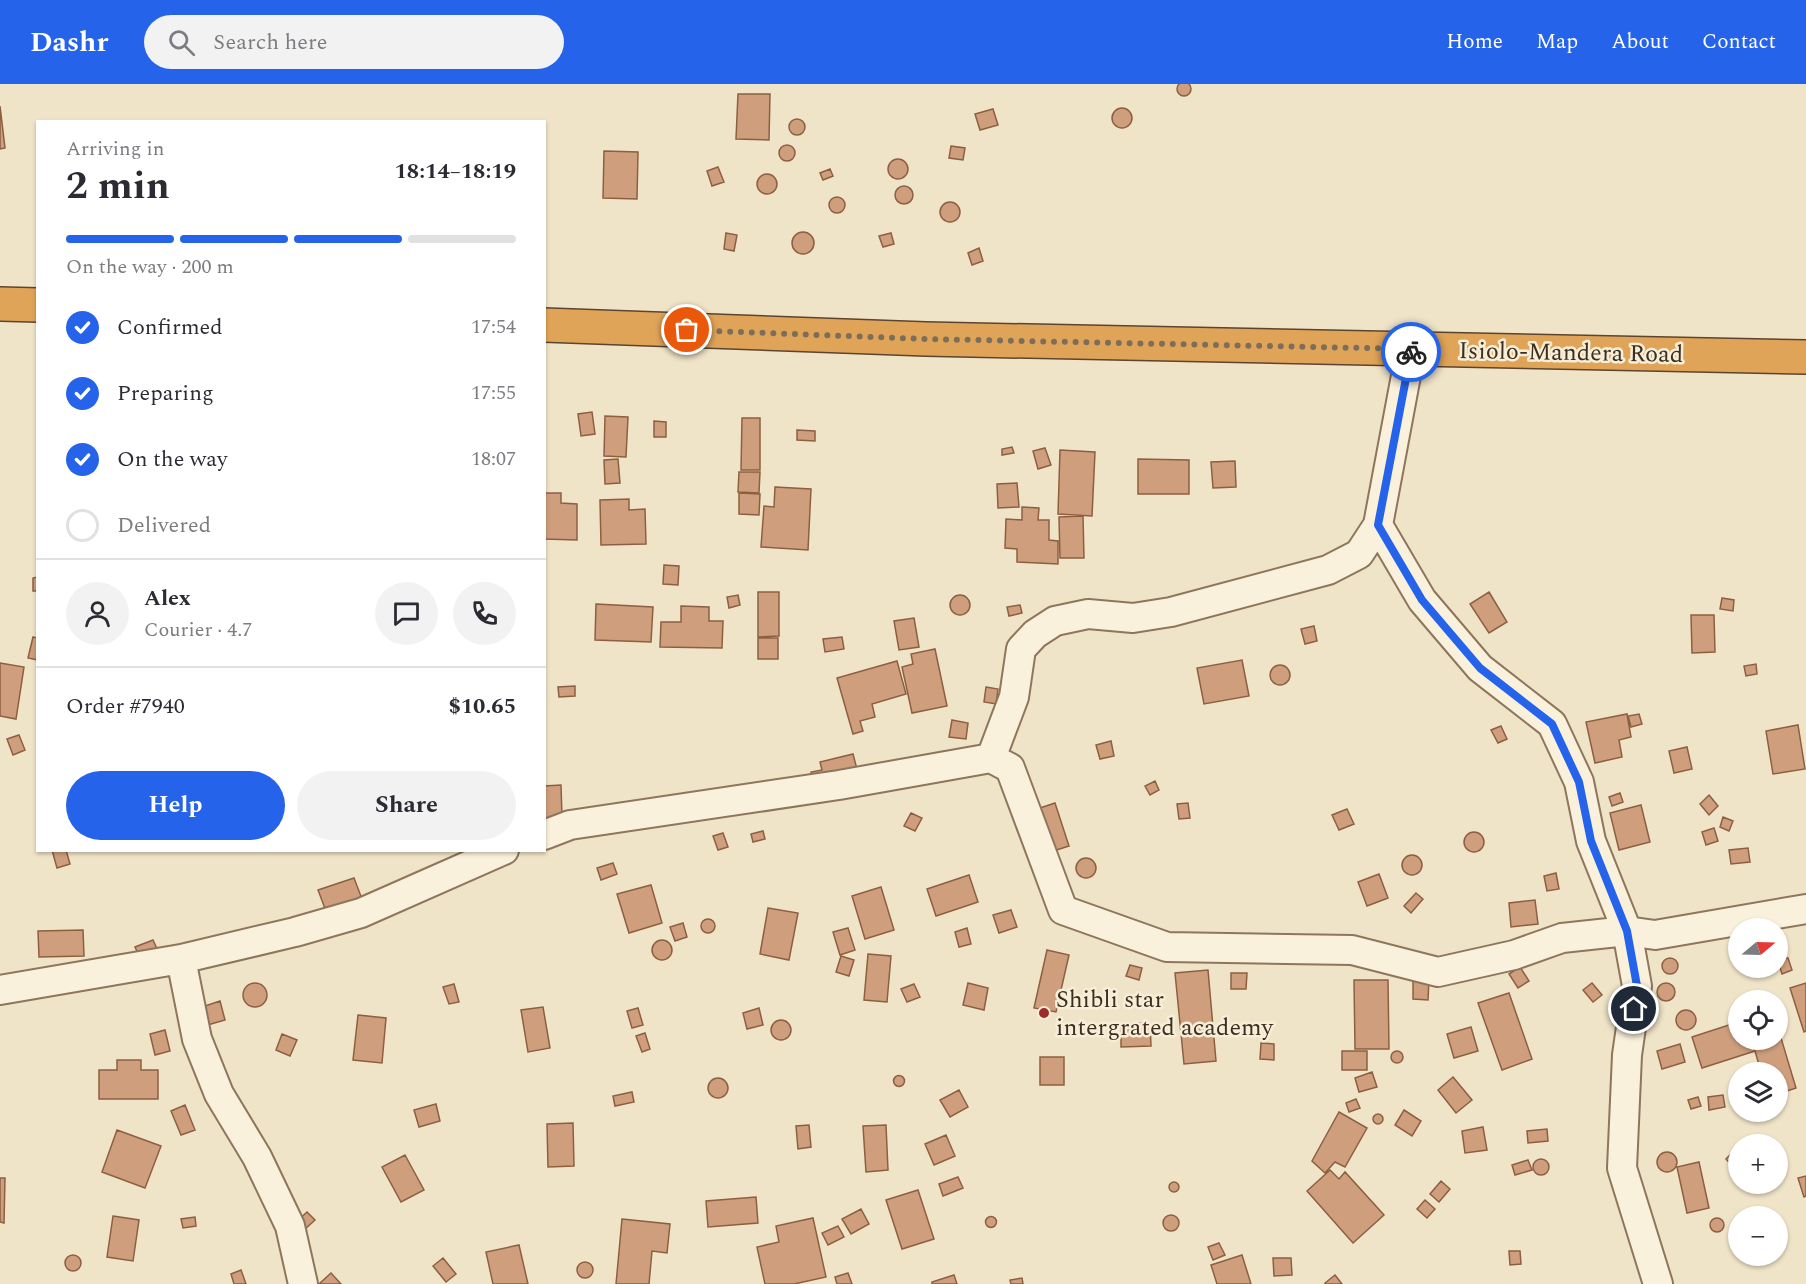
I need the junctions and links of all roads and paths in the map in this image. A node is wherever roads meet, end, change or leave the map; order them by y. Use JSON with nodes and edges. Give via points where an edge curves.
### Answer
{"nodes":[{"id":1,"x":0,"y":304,"type":"edge"},
{"id":2,"x":36,"y":305,"type":"edge"},
{"id":3,"x":546,"y":324,"type":"edge"},
{"id":4,"x":1412,"y":349,"type":"junction"},
{"id":5,"x":1806,"y":357,"type":"edge"},
{"id":6,"x":1378,"y":525,"type":"junction"},
{"id":7,"x":991,"y":758,"type":"junction"},
{"id":8,"x":546,"y":834,"type":"edge"},
{"id":9,"x":499,"y":852,"type":"edge"},
{"id":10,"x":1806,"y":909,"type":"edge"},
{"id":11,"x":1627,"y":931,"type":"junction"},
{"id":12,"x":181,"y":959,"type":"junction"},
{"id":13,"x":0,"y":990,"type":"edge"},
{"id":14,"x":303,"y":1284,"type":"edge"},
{"id":15,"x":1658,"y":1284,"type":"edge"}],
"edges":[{"from":1,"to":2,"type":"highway"},
{"from":3,"to":4,"type":"highway","name":"Isiolo-Mandera Road","via":[[926,339]]},
{"from":4,"to":5,"type":"highway","name":"Isiolo-Mandera Road"},
{"from":4,"to":6,"type":"street"},
{"from":6,"to":7,"type":"street","via":[[1359,554],[1328,570],[1171,612],[1133,618],[1088,614],[1054,621],[1021,649],[1014,696]]},
{"from":6,"to":11,"type":"street","via":[[1422,600],[1480,668],[1552,724],[1579,782],[1591,841]]},
{"from":7,"to":8,"type":"street","via":[[570,825]]},
{"from":7,"to":11,"type":"street","via":[[1010,768],[1063,910],[1167,947],[1352,950],[1438,972],[1562,938]]},
{"from":9,"to":12,"type":"street","via":[[361,913]]},
{"from":10,"to":11,"type":"street","via":[[1655,935]]},
{"from":11,"to":15,"type":"street","via":[[1637,986],[1627,1055],[1622,1168]]},
{"from":12,"to":13,"type":"street"},
{"from":12,"to":14,"type":"street","via":[[197,1039],[219,1094],[257,1158],[290,1226]]}]}
